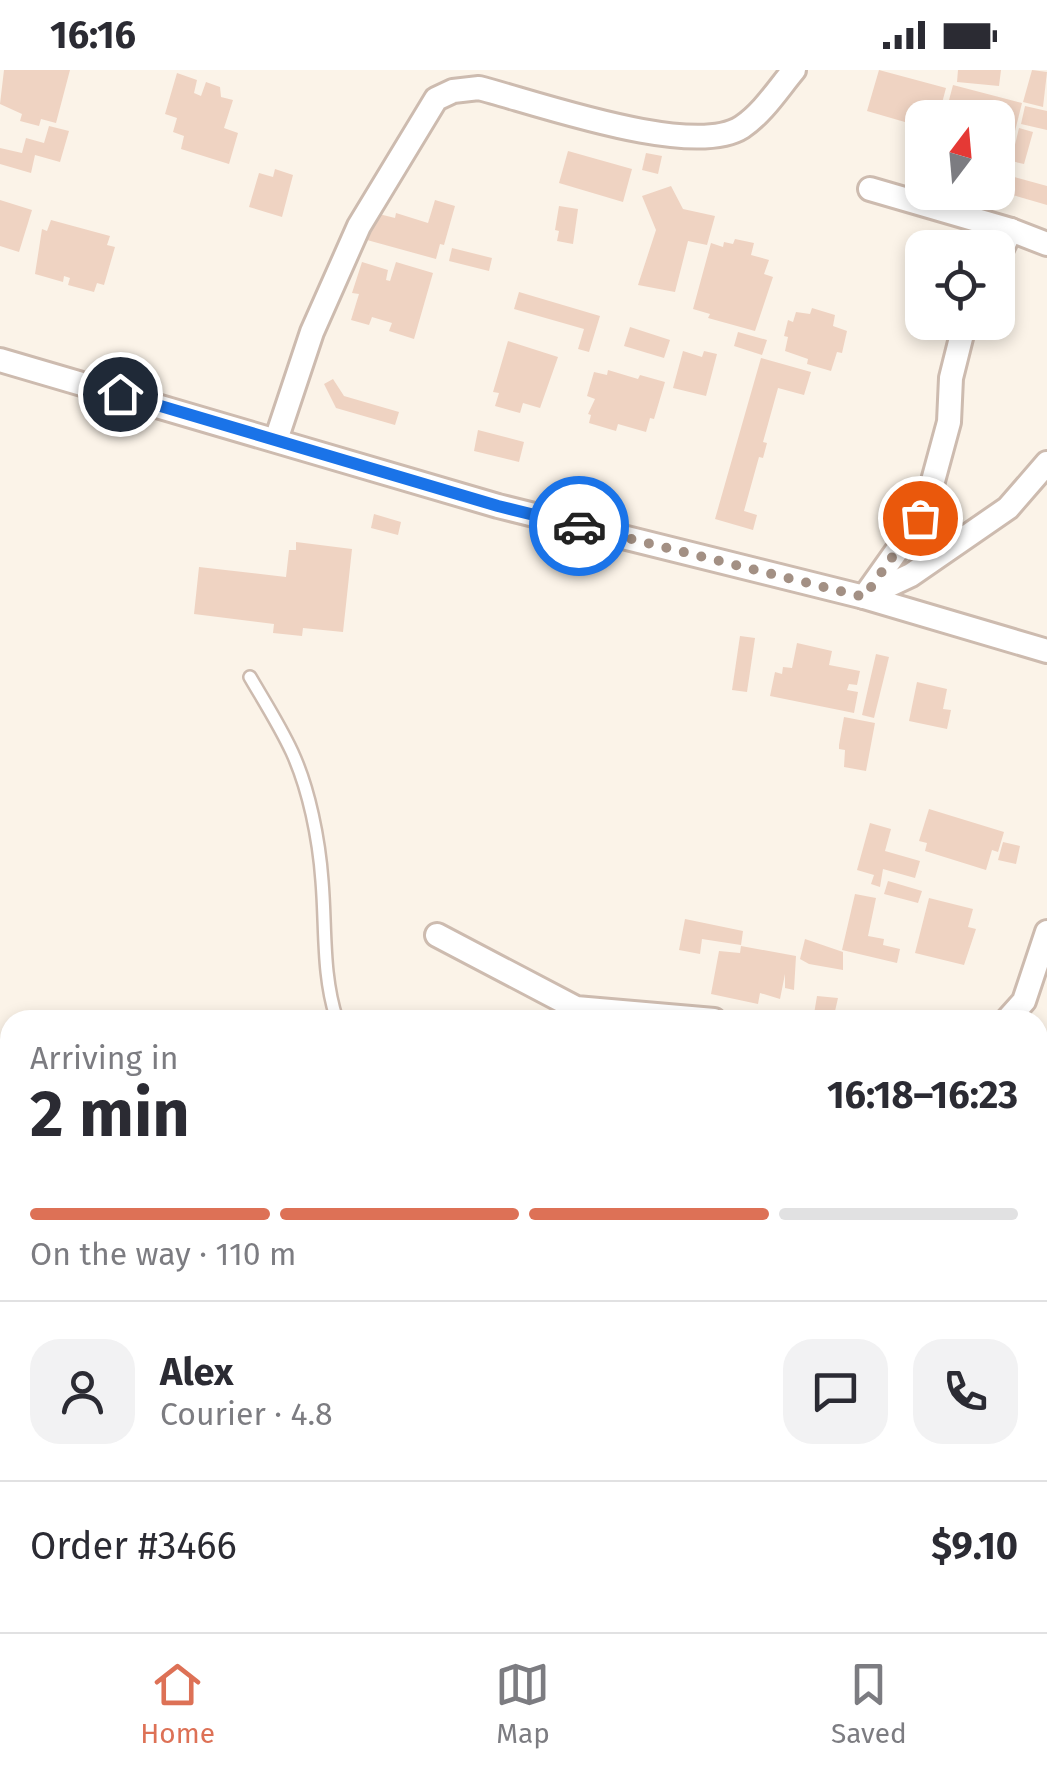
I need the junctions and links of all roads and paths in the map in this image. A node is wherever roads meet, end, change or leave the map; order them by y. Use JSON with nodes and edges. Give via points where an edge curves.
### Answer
{"nodes":[{"id":1,"x":794,"y":70,"type":"edge"},
{"id":2,"x":870,"y":189,"type":"dead end"},
{"id":3,"x":1011,"y":230,"type":"edge"},
{"id":4,"x":1015,"y":232,"type":"edge"},
{"id":5,"x":1047,"y":244,"type":"edge"},
{"id":6,"x":960,"y":340,"type":"edge"},
{"id":7,"x":0,"y":360,"type":"edge"},
{"id":8,"x":276,"y":440,"type":"junction"},
{"id":9,"x":1047,"y":464,"type":"edge"},
{"id":10,"x":864,"y":597,"type":"junction"},
{"id":11,"x":1047,"y":651,"type":"edge"},
{"id":12,"x":250,"y":676,"type":"dead end"},
{"id":13,"x":1047,"y":932,"type":"edge"},
{"id":14,"x":437,"y":935,"type":"dead end"},
{"id":15,"x":334,"y":1010,"type":"edge"},
{"id":16,"x":599,"y":1010,"type":"edge"},
{"id":17,"x":1016,"y":1010,"type":"edge"}],
"edges":[{"from":1,"to":8,"type":"street","via":[[739,129],[704,139],[655,135],[479,88],[436,99],[360,226],[312,332]]},
{"from":2,"to":3,"type":"street"},
{"from":4,"to":5,"type":"street"},
{"from":6,"to":10,"type":"street","via":[[930,492],[920,518]]},
{"from":7,"to":8,"type":"street"},
{"from":8,"to":10,"type":"street","via":[[498,506]]},
{"from":9,"to":10,"type":"street","via":[[1008,508],[911,575]]},
{"from":10,"to":11,"type":"street"},
{"from":12,"to":15,"type":"lane","via":[[293,754],[309,808]]},
{"from":13,"to":17,"type":"street"},
{"from":14,"to":16,"type":"street","via":[[576,1008]]}]}
